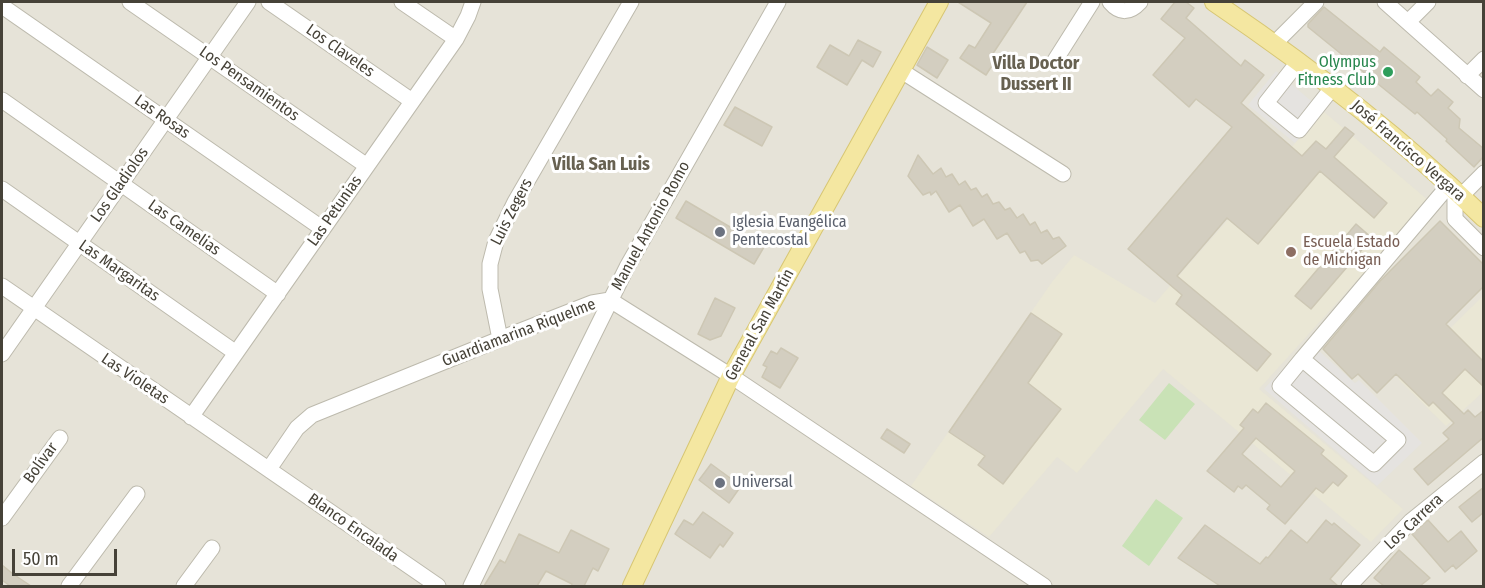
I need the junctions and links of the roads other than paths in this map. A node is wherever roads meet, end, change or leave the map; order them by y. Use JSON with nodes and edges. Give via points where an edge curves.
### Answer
{"nodes":[{"id":1,"x":130,"y":2,"type":"edge"},
{"id":2,"x":248,"y":2,"type":"edge"},
{"id":3,"x":269,"y":2,"type":"edge"},
{"id":4,"x":402,"y":2,"type":"edge"},
{"id":5,"x":473,"y":2,"type":"edge"},
{"id":6,"x":631,"y":2,"type":"edge"},
{"id":7,"x":778,"y":2,"type":"edge"},
{"id":8,"x":939,"y":2,"type":"edge"},
{"id":9,"x":1092,"y":2,"type":"edge"},
{"id":10,"x":1110,"y":2,"type":"edge"},
{"id":11,"x":1140,"y":2,"type":"edge"},
{"id":12,"x":1214,"y":2,"type":"edge"},
{"id":13,"x":1316,"y":2,"type":"edge"},
{"id":14,"x":1385,"y":2,"type":"edge"},
{"id":15,"x":1428,"y":2,"type":"edge"},
{"id":16,"x":2,"y":6,"type":"edge"},
{"id":17,"x":1408,"y":22,"type":"junction"},
{"id":18,"x":456,"y":39,"type":"junction"},
{"id":19,"x":1275,"y":43,"type":"junction"},
{"id":20,"x":209,"y":57,"type":"junction"},
{"id":21,"x":1484,"y":59,"type":"edge"},
{"id":22,"x":1299,"y":61,"type":"junction"},
{"id":23,"x":1054,"y":62,"type":"dead end"},
{"id":24,"x":900,"y":70,"type":"junction"},
{"id":25,"x":1467,"y":76,"type":"junction"},
{"id":26,"x":1333,"y":87,"type":"junction"},
{"id":27,"x":1484,"y":90,"type":"edge"},
{"id":28,"x":2,"y":100,"type":"edge"},
{"id":29,"x":412,"y":101,"type":"junction"},
{"id":30,"x":165,"y":120,"type":"junction"},
{"id":31,"x":367,"y":166,"type":"junction"},
{"id":32,"x":1484,"y":173,"type":"edge"},
{"id":33,"x":1063,"y":174,"type":"dead end"},
{"id":34,"x":121,"y":184,"type":"junction"},
{"id":35,"x":2,"y":189,"type":"edge"},
{"id":36,"x":1455,"y":191,"type":"junction"},
{"id":37,"x":1484,"y":218,"type":"edge"},
{"id":38,"x":323,"y":229,"type":"junction"},
{"id":39,"x":79,"y":243,"type":"junction"},
{"id":40,"x":1484,"y":248,"type":"edge"},
{"id":41,"x":2,"y":286,"type":"edge"},
{"id":42,"x":278,"y":294,"type":"junction"},
{"id":43,"x":610,"y":300,"type":"junction"},
{"id":44,"x":34,"y":309,"type":"junction"},
{"id":45,"x":500,"y":339,"type":"junction"},
{"id":46,"x":236,"y":353,"type":"junction"},
{"id":47,"x":2,"y":354,"type":"edge"},
{"id":48,"x":1302,"y":359,"type":"junction"},
{"id":49,"x":731,"y":376,"type":"junction"},
{"id":50,"x":191,"y":417,"type":"junction"},
{"id":51,"x":60,"y":438,"type":"dead end"},
{"id":52,"x":1484,"y":462,"type":"edge"},
{"id":53,"x":269,"y":470,"type":"junction"},
{"id":54,"x":137,"y":494,"type":"dead end"},
{"id":55,"x":2,"y":518,"type":"edge"},
{"id":56,"x":212,"y":548,"type":"dead end"},
{"id":57,"x":69,"y":586,"type":"edge"},
{"id":58,"x":184,"y":586,"type":"edge"},
{"id":59,"x":438,"y":586,"type":"edge"},
{"id":60,"x":471,"y":586,"type":"edge"},
{"id":61,"x":632,"y":586,"type":"edge"},
{"id":62,"x":1044,"y":586,"type":"edge"},
{"id":63,"x":1349,"y":586,"type":"edge"}],
"edges":[{"from":1,"to":20,"type":"street","name":"Los Pensamientos"},
{"from":2,"to":20,"type":"street","name":"Los Gladiolos"},
{"from":3,"to":29,"type":"street","name":"Los Claveles"},
{"from":4,"to":18,"type":"street"},
{"from":5,"to":18,"type":"street","name":"Las Petunias"},
{"from":6,"to":45,"type":"street","name":"Luis Zegers","via":[[496,241],[490,264],[490,289]]},
{"from":7,"to":43,"type":"street","name":"Manuel Antonio Romo"},
{"from":8,"to":24,"type":"main road","name":"General San Martín"},
{"from":9,"to":23,"type":"street"},
{"from":10,"to":11,"type":"street","via":[[1127,11]]},
{"from":12,"to":19,"type":"main road","name":"José Francisco Vergara"},
{"from":13,"to":19,"type":"street"},
{"from":14,"to":17,"type":"street"},
{"from":15,"to":17,"type":"street"},
{"from":16,"to":30,"type":"street","name":"Las Rosas"},
{"from":17,"to":25,"type":"street"},
{"from":18,"to":29,"type":"street","name":"Las Petunias"},
{"from":19,"to":22,"type":"main road","name":"José Francisco Vergara"},
{"from":20,"to":30,"type":"street","name":"Los Gladiolos"},
{"from":20,"to":31,"type":"street","name":"Los Pensamientos"},
{"from":21,"to":25,"type":"street"},
{"from":22,"to":26,"type":"main road","name":"José Francisco Vergara"},
{"from":22,"to":26,"type":"street","via":[[1266,103],[1299,130]]},
{"from":24,"to":33,"type":"street"},
{"from":24,"to":49,"type":"main road","name":"General San Martín"},
{"from":25,"to":27,"type":"street"},
{"from":26,"to":36,"type":"main road","name":"José Francisco Vergara"},
{"from":28,"to":34,"type":"street","name":"Las Camelias"},
{"from":29,"to":31,"type":"street","name":"Las Petunias"},
{"from":30,"to":34,"type":"street","name":"Los Gladiolos"},
{"from":30,"to":38,"type":"street","name":"Las Rosas"},
{"from":31,"to":38,"type":"street","name":"Las Petunias"},
{"from":32,"to":36,"type":"street"},
{"from":34,"to":39,"type":"street","name":"Los Gladiolos"},
{"from":34,"to":42,"type":"street","name":"Las Camelias"},
{"from":35,"to":39,"type":"street","name":"Las Margaritas"},
{"from":36,"to":37,"type":"main road","name":"José Francisco Vergara"},
{"from":36,"to":40,"type":"street","via":[[1455,219]]},
{"from":36,"to":48,"type":"street"},
{"from":38,"to":42,"type":"street","name":"Las Petunias"},
{"from":39,"to":44,"type":"street","name":"Los Gladiolos"},
{"from":39,"to":46,"type":"street","name":"Las Margaritas"},
{"from":41,"to":44,"type":"street","name":"Las Violetas"},
{"from":42,"to":46,"type":"street","name":"Las Petunias"},
{"from":43,"to":45,"type":"street","name":"Guardiamarina Riquelme","via":[[592,303]]},
{"from":43,"to":49,"type":"street","name":"Guardiamarina Riquelme"},
{"from":43,"to":60,"type":"street","name":"Manuel Antonio Romo"},
{"from":44,"to":47,"type":"street","name":"Los Gladiolos"},
{"from":44,"to":50,"type":"street","name":"Las Violetas"},
{"from":45,"to":53,"type":"street","name":"Guardiamarina Riquelme","via":[[312,415],[297,428]]},
{"from":46,"to":50,"type":"street","name":"Las Petunias"},
{"from":48,"to":48,"type":"street","via":[[1398,440],[1374,464],[1280,386]]},
{"from":49,"to":61,"type":"main road","name":"General San Martín"},
{"from":49,"to":62,"type":"street","name":"Guardiamarina Riquelme"},
{"from":50,"to":53,"type":"street","name":"Las Violetas"},
{"from":51,"to":55,"type":"street","name":"Bolívar"},
{"from":52,"to":63,"type":"street","name":"Los Carrera","via":[[1411,521]]},
{"from":53,"to":59,"type":"street","name":"Blanco Encalada"},
{"from":54,"to":57,"type":"street"},
{"from":56,"to":58,"type":"street"}]}
